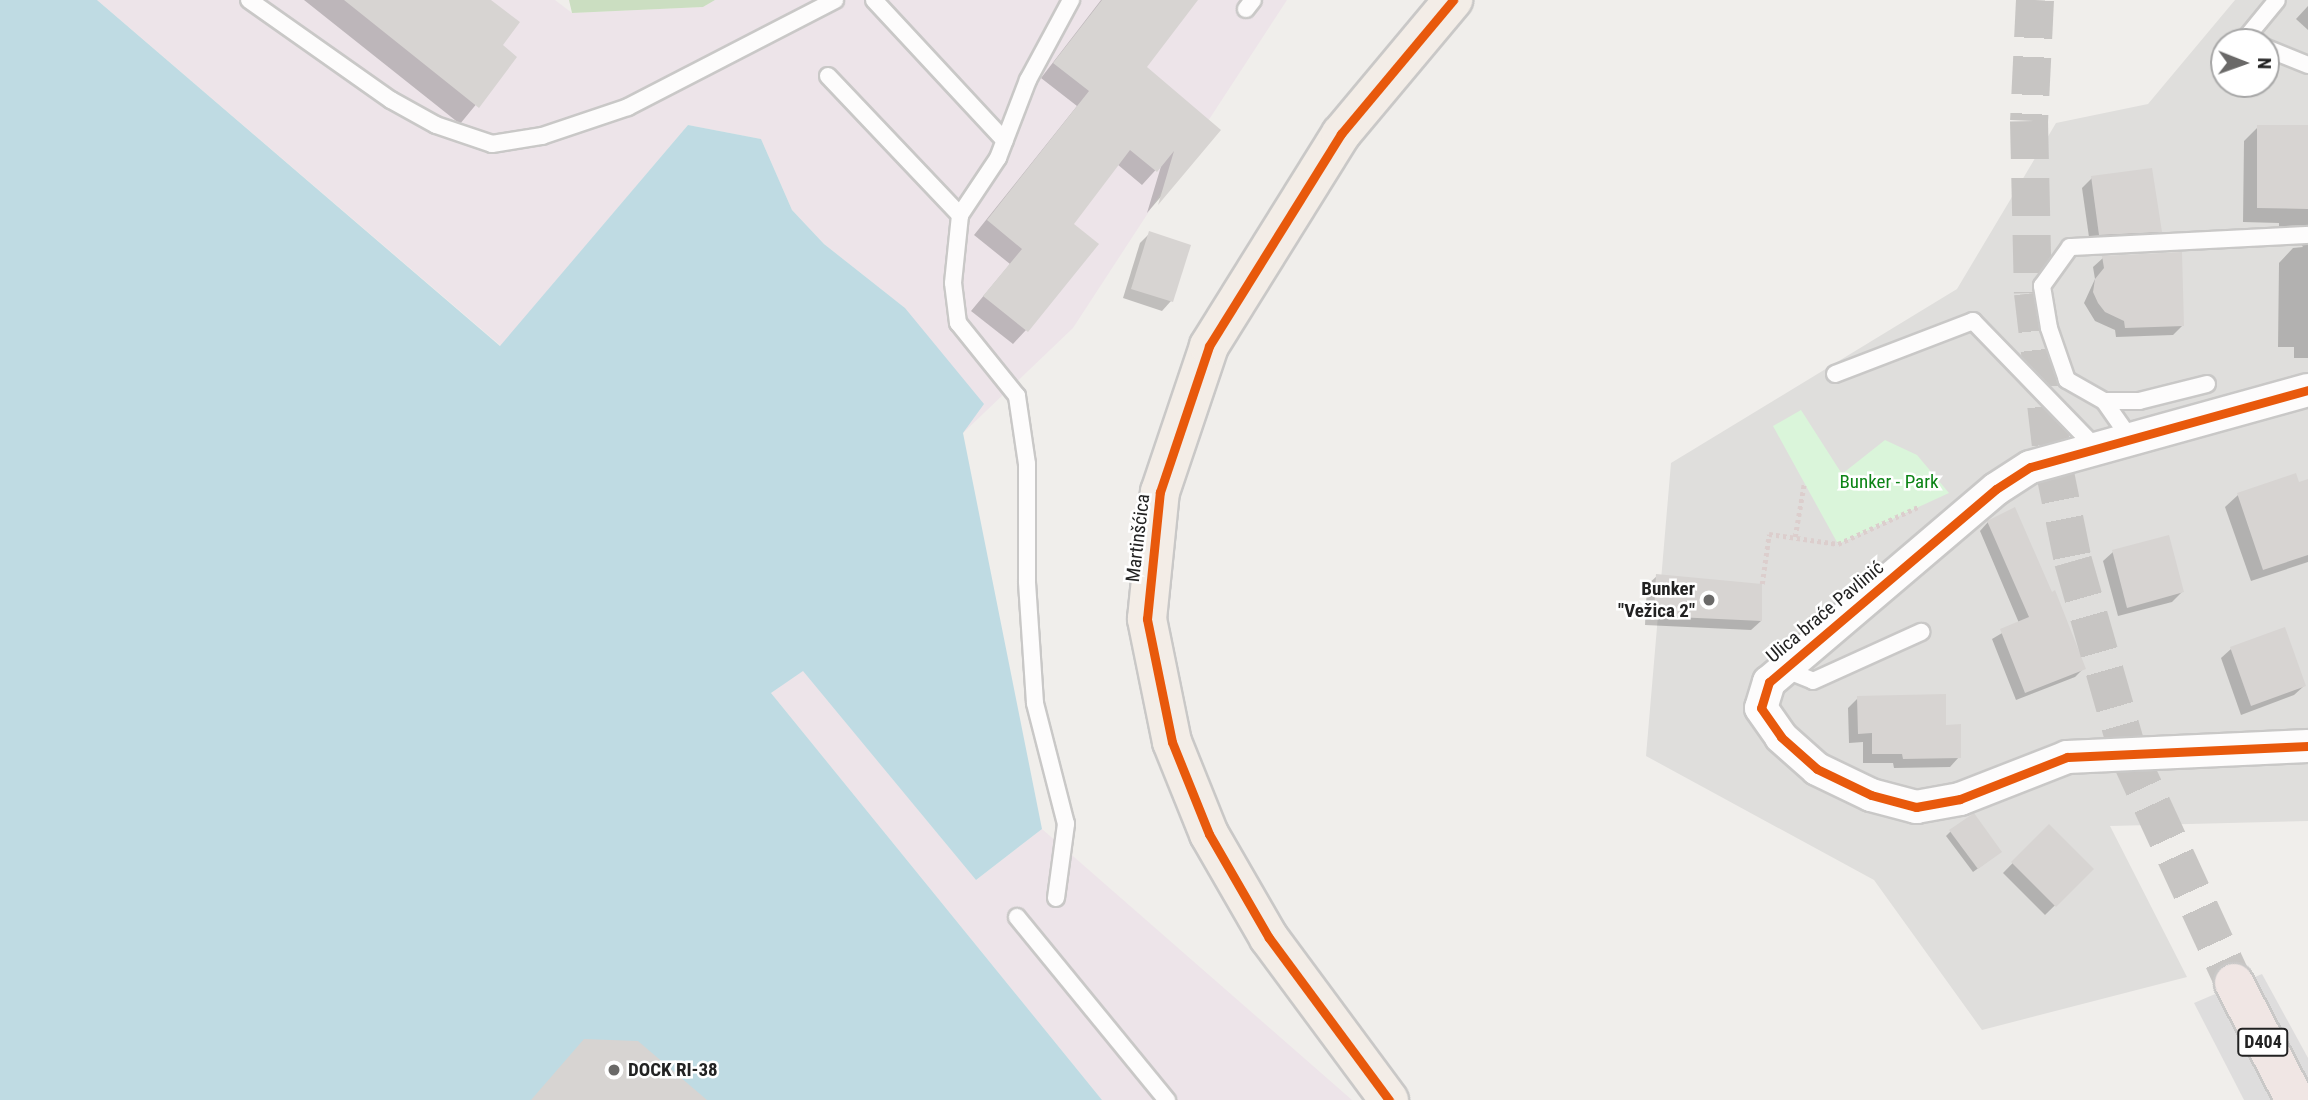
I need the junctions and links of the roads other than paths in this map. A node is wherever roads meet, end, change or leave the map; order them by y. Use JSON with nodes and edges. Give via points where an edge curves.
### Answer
{"nodes":[{"id":1,"x":249,"y":0,"type":"edge"},
{"id":2,"x":835,"y":0,"type":"edge"},
{"id":3,"x":874,"y":0,"type":"edge"},
{"id":4,"x":1071,"y":0,"type":"edge"},
{"id":5,"x":1453,"y":0,"type":"edge"},
{"id":6,"x":2277,"y":0,"type":"edge"},
{"id":7,"x":2254,"y":28,"type":"edge"},
{"id":8,"x":2280,"y":54,"type":"edge"},
{"id":9,"x":2308,"y":65,"type":"edge"},
{"id":10,"x":828,"y":76,"type":"dead end"},
{"id":11,"x":1005,"y":141,"type":"junction"},
{"id":12,"x":960,"y":215,"type":"junction"},
{"id":13,"x":2308,"y":235,"type":"edge"},
{"id":14,"x":1835,"y":374,"type":"dead end"},
{"id":15,"x":2207,"y":384,"type":"dead end"},
{"id":16,"x":2308,"y":390,"type":"edge"},
{"id":17,"x":2104,"y":401,"type":"junction"},
{"id":18,"x":2130,"y":438,"type":"junction"},
{"id":19,"x":2095,"y":447,"type":"junction"},
{"id":20,"x":1921,"y":632,"type":"dead end"},
{"id":21,"x":1784,"y":669,"type":"junction"},
{"id":22,"x":2308,"y":746,"type":"edge"},
{"id":23,"x":1056,"y":898,"type":"dead end"},
{"id":24,"x":1017,"y":917,"type":"dead end"},
{"id":25,"x":2234,"y":983,"type":"tunnel mouth"},
{"id":26,"x":1167,"y":1100,"type":"edge"},
{"id":27,"x":1389,"y":1100,"type":"edge"},
{"id":28,"x":2295,"y":1100,"type":"edge"}],
"edges":[{"from":1,"to":2,"type":"lane","via":[[391,100],[436,125],[492,144],[541,136],[628,107]]},
{"from":3,"to":11,"type":"lane"},
{"from":4,"to":11,"type":"lane","via":[[1028,80]]},
{"from":5,"to":27,"type":"main road","name":"Martinšćica","via":[[1341,134],[1209,346],[1160,492],[1147,620],[1172,742],[1209,834],[1269,938]]},
{"from":6,"to":7,"type":"lane"},
{"from":8,"to":9,"type":"lane"},
{"from":10,"to":12,"type":"lane"},
{"from":11,"to":12,"type":"lane"},
{"from":12,"to":23,"type":"lane","via":[[953,283],[958,323],[1017,396],[1027,464],[1027,580],[1035,702],[1066,824]]},
{"from":13,"to":17,"type":"lane","via":[[2070,247],[2042,286],[2049,328],[2067,380]]},
{"from":14,"to":19,"type":"lane","via":[[1973,321]]},
{"from":15,"to":17,"type":"lane","via":[[2140,401]]},
{"from":16,"to":18,"type":"street","name":"Ulica braće Pavlinić"},
{"from":17,"to":18,"type":"lane"},
{"from":18,"to":19,"type":"street","name":"Ulica braće Pavlinić"},
{"from":19,"to":21,"type":"street","name":"Ulica braće Pavlinić","via":[[2030,467],[1996,489]]},
{"from":20,"to":21,"type":"lane","via":[[1814,681]]},
{"from":21,"to":22,"type":"street","name":"Ulica braće Pavlinić","via":[[1769,682],[1761,708],[1781,737],[1817,769],[1871,795],[1916,807],[1961,799],[2067,757]]},
{"from":24,"to":26,"type":"lane"},
{"from":25,"to":28,"type":"highway","number":"D404"}]}
